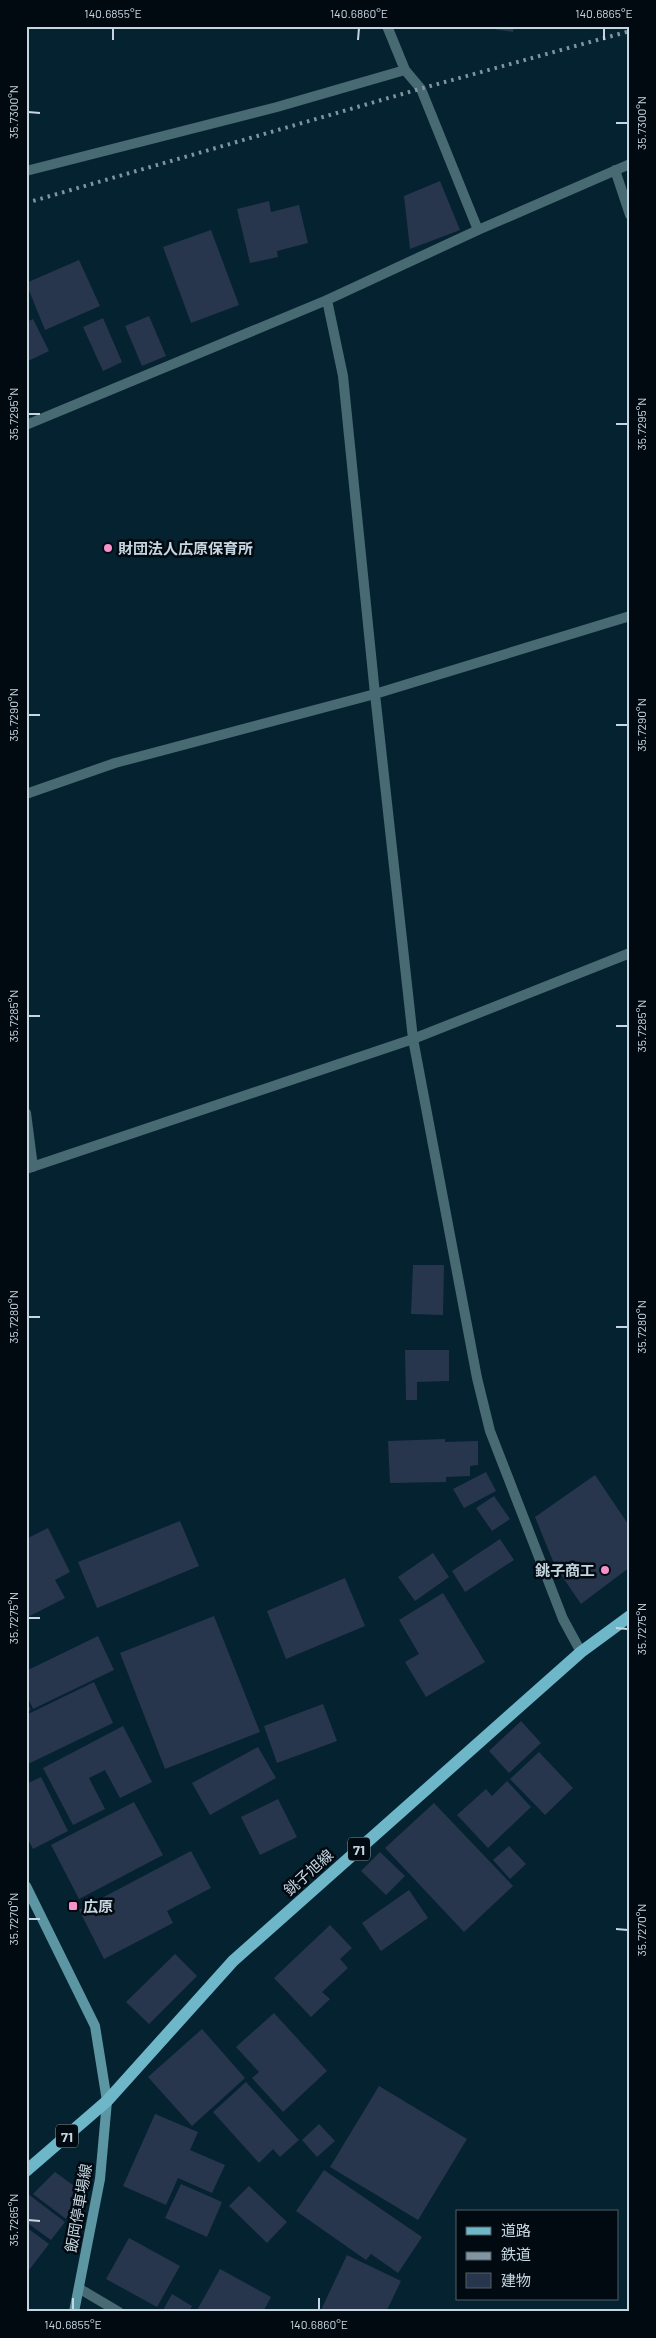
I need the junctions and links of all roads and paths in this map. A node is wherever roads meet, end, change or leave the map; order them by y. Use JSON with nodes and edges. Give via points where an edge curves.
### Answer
{"nodes":[{"id":1,"x":387,"y":26,"type":"edge"},
{"id":2,"x":404,"y":70,"type":"junction"},
{"id":3,"x":630,"y":164,"type":"edge"},
{"id":4,"x":616,"y":170,"type":"junction"},
{"id":5,"x":26,"y":171,"type":"edge"},
{"id":6,"x":630,"y":215,"type":"edge"},
{"id":7,"x":478,"y":230,"type":"junction"},
{"id":8,"x":327,"y":300,"type":"junction"},
{"id":9,"x":26,"y":425,"type":"edge"},
{"id":10,"x":630,"y":616,"type":"edge"},
{"id":11,"x":374,"y":694,"type":"junction"},
{"id":12,"x":26,"y":794,"type":"edge"},
{"id":13,"x":630,"y":953,"type":"edge"},
{"id":14,"x":413,"y":1039,"type":"junction"},
{"id":15,"x":26,"y":1113,"type":"edge"},
{"id":16,"x":30,"y":1168,"type":"edge"},
{"id":17,"x":630,"y":1616,"type":"edge"},
{"id":18,"x":581,"y":1652,"type":"junction"},
{"id":19,"x":27,"y":1888,"type":"edge"},
{"id":20,"x":107,"y":2101,"type":"junction"},
{"id":21,"x":26,"y":2171,"type":"edge"},
{"id":22,"x":80,"y":2289,"type":"junction"},
{"id":23,"x":74,"y":2312,"type":"edge"},
{"id":24,"x":119,"y":2312,"type":"edge"}],
"edges":[{"from":1,"to":2,"type":"street"},
{"from":2,"to":5,"type":"street","via":[[277,107]]},
{"from":2,"to":7,"type":"street","via":[[421,89]]},
{"from":3,"to":4,"type":"street"},
{"from":4,"to":6,"type":"street"},
{"from":4,"to":7,"type":"street"},
{"from":7,"to":8,"type":"street"},
{"from":8,"to":9,"type":"street"},
{"from":8,"to":11,"type":"street","via":[[343,376]]},
{"from":10,"to":11,"type":"street"},
{"from":11,"to":12,"type":"street","via":[[115,763]]},
{"from":11,"to":14,"type":"street"},
{"from":13,"to":14,"type":"street"},
{"from":14,"to":16,"type":"street"},
{"from":14,"to":18,"type":"street","via":[[490,1431],[563,1619]]},
{"from":15,"to":16,"type":"street"},
{"from":17,"to":18,"type":"main road","name":"銚子旭線","number":"71"},
{"from":18,"to":20,"type":"main road","name":"銚子旭線","number":"71","via":[[233,1961]]},
{"from":19,"to":20,"type":"main road","name":"飯岡停車場線","via":[[95,2026]]},
{"from":20,"to":21,"type":"main road","name":"銚子旭線","number":"71"},
{"from":20,"to":22,"type":"main road","name":"飯岡停車場線","via":[[100,2179]]},
{"from":22,"to":23,"type":"main road","name":"飯岡停車場線"},
{"from":22,"to":24,"type":"street"}]}
